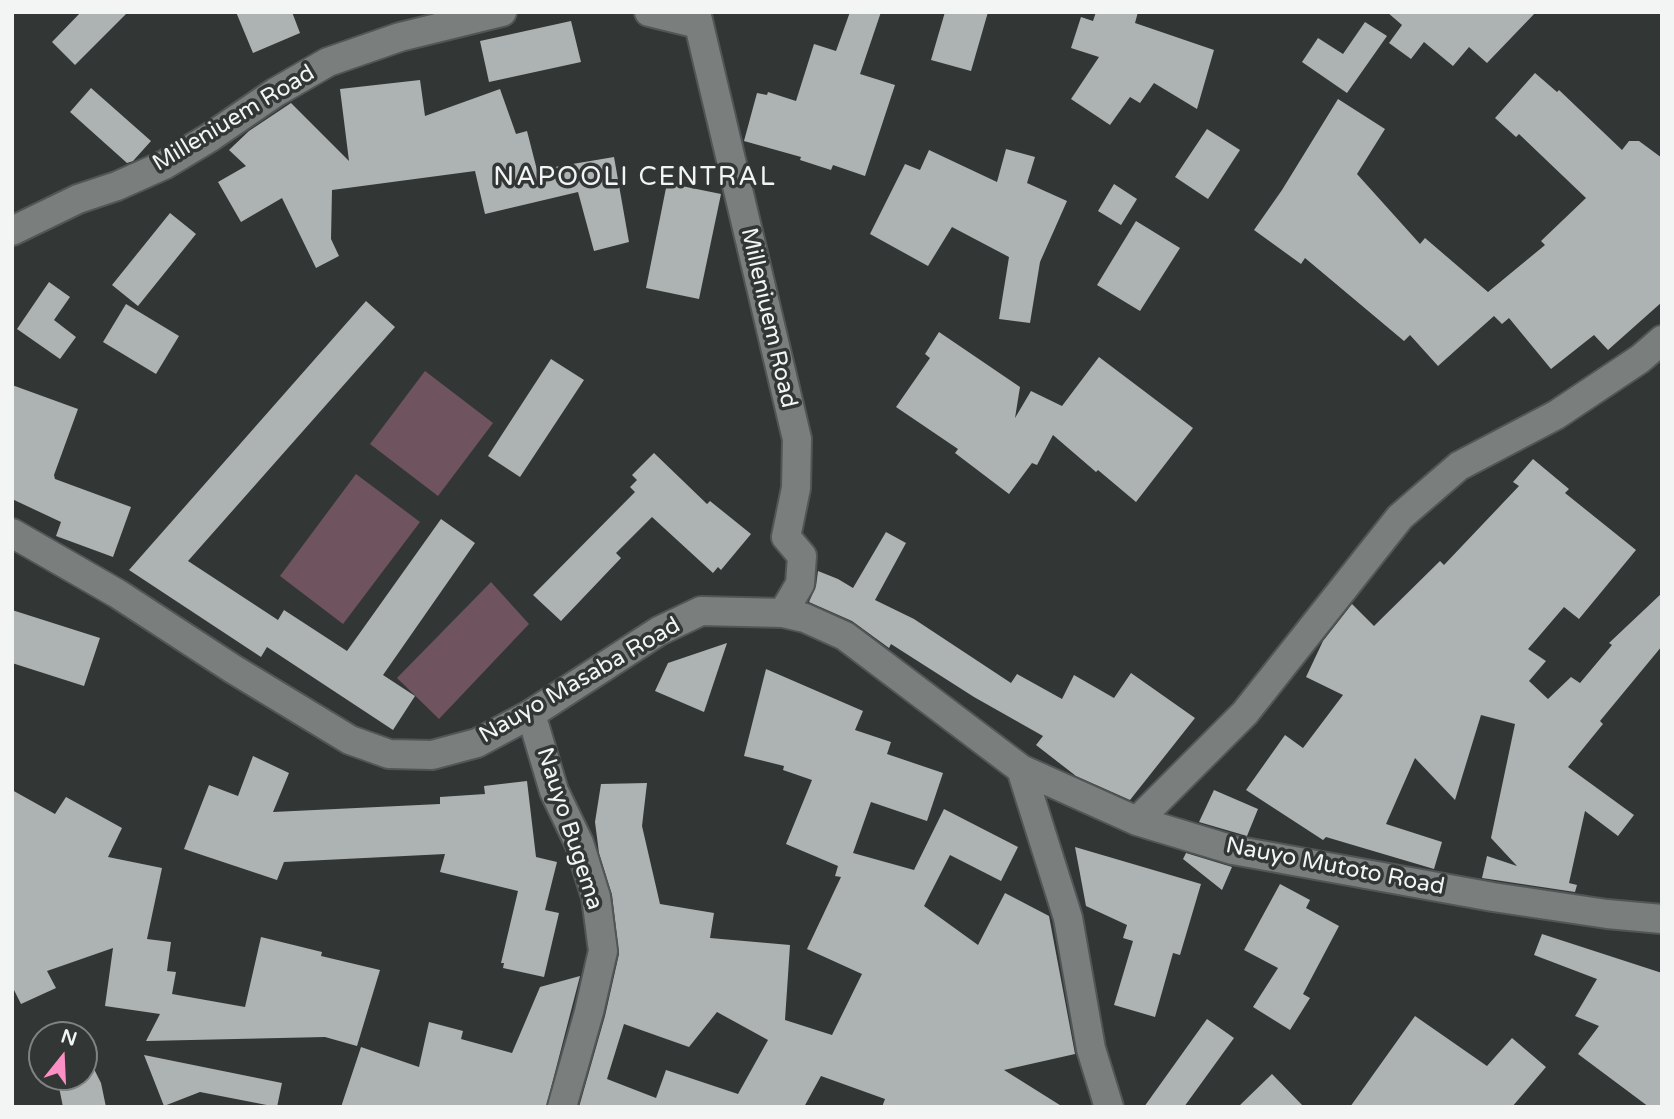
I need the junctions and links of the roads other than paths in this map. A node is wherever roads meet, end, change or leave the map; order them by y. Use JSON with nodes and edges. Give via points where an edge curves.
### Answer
{"nodes":[{"id":1,"x":502,"y":12,"type":"edge"},
{"id":2,"x":649,"y":12,"type":"edge"},
{"id":3,"x":697,"y":18,"type":"edge"},
{"id":4,"x":12,"y":231,"type":"edge"},
{"id":5,"x":1662,"y":340,"type":"edge"},
{"id":6,"x":12,"y":533,"type":"edge"},
{"id":7,"x":783,"y":613,"type":"junction"},
{"id":8,"x":531,"y":714,"type":"junction"},
{"id":9,"x":1021,"y":769,"type":"junction"},
{"id":10,"x":1137,"y":821,"type":"junction"},
{"id":11,"x":1662,"y":919,"type":"edge"},
{"id":12,"x":562,"y":1107,"type":"edge"},
{"id":13,"x":1109,"y":1107,"type":"edge"}],
"edges":[{"from":1,"to":4,"type":"street","name":"Milleniuem Road","via":[[400,37],[328,62],[164,165]]},
{"from":2,"to":3,"type":"street","name":"Milleniuem Road"},
{"from":3,"to":7,"type":"street","name":"Milleniuem Road","via":[[797,439],[796,488],[786,537],[802,556],[800,584]]},
{"from":5,"to":10,"type":"street","via":[[1556,415],[1459,466],[1400,517],[1245,713]]},
{"from":6,"to":8,"type":"street","name":"Nauyo Masaba Road","via":[[350,740],[388,754],[432,755],[477,743]]},
{"from":7,"to":8,"type":"street","name":"Nauyo Masaba Road","via":[[701,611],[659,631]]},
{"from":7,"to":9,"type":"street","name":"Nauyo Masaba Road","via":[[845,636]]},
{"from":8,"to":12,"type":"street","name":"Nauyo Bugema","via":[[554,791],[579,843],[596,897],[603,951]]},
{"from":9,"to":10,"type":"street","name":"Nauyo Mutoto Road"},
{"from":9,"to":13,"type":"street","via":[[1068,918],[1091,1049]]},
{"from":10,"to":11,"type":"street","name":"Nauyo Mutoto Road","via":[[1233,850],[1493,897]]}]}
